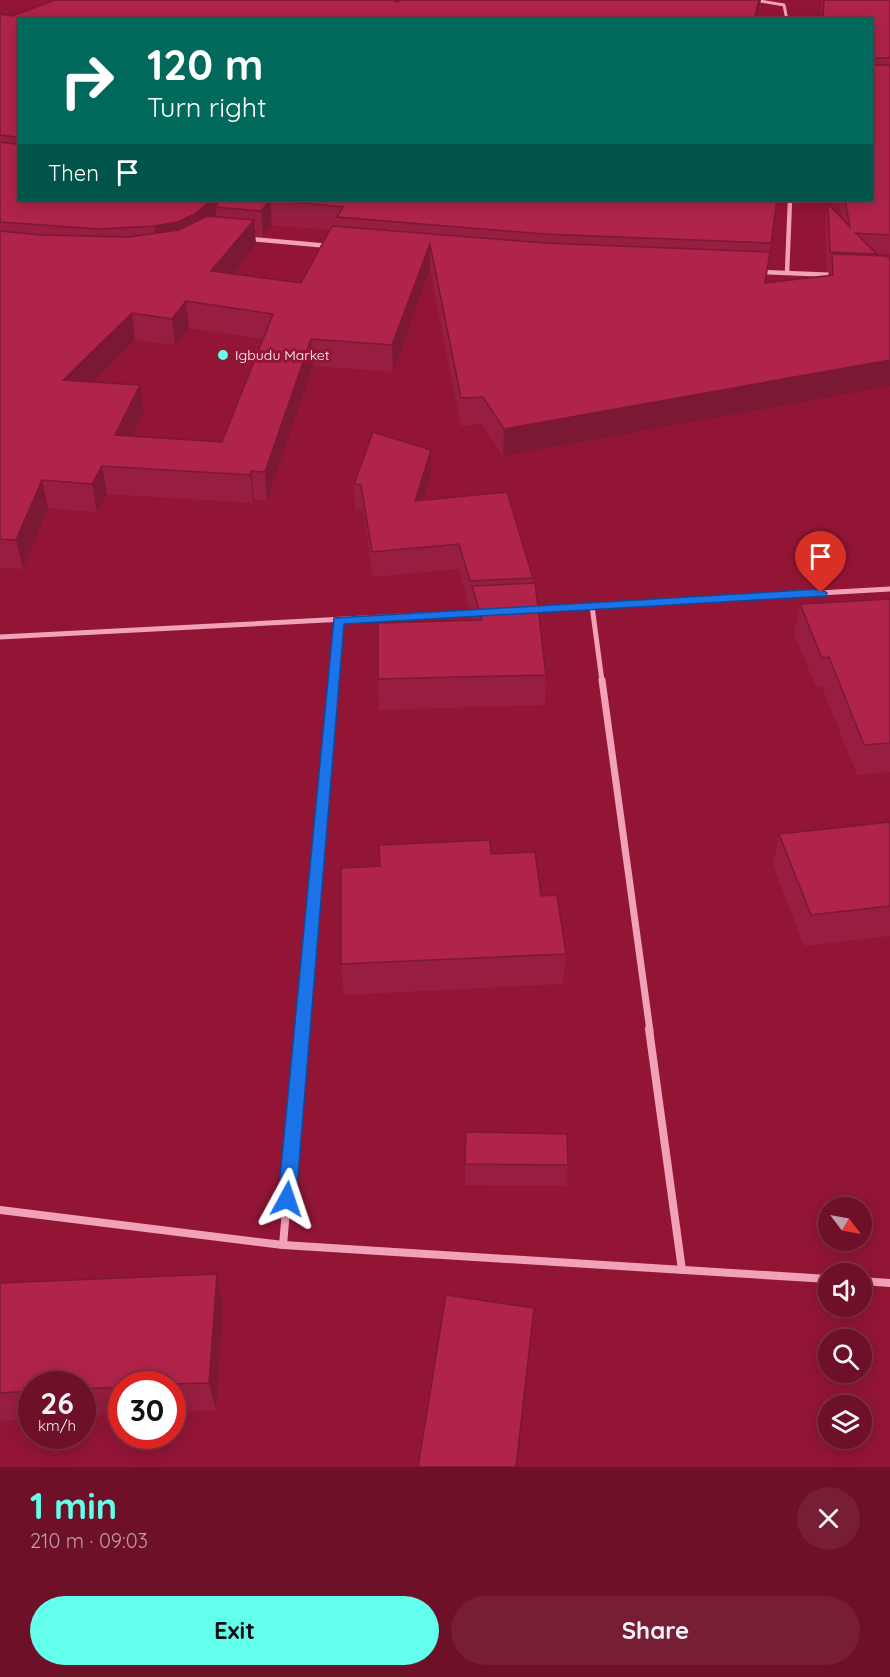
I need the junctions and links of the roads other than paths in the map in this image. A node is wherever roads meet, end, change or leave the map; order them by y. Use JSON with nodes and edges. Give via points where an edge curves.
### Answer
{"nodes":[{"id":1,"x":754,"y":0,"type":"edge"},
{"id":2,"x":787,"y":18,"type":"edge"},
{"id":3,"x":790,"y":201,"type":"edge"},
{"id":4,"x":240,"y":238,"type":"edge"},
{"id":5,"x":341,"y":247,"type":"edge"},
{"id":6,"x":753,"y":272,"type":"edge"},
{"id":7,"x":787,"y":273,"type":"junction"},
{"id":8,"x":844,"y":276,"type":"edge"},
{"id":9,"x":890,"y":589,"type":"edge"},
{"id":10,"x":592,"y":606,"type":"junction"},
{"id":11,"x":523,"y":610,"type":"edge"},
{"id":12,"x":488,"y":612,"type":"edge"},
{"id":13,"x":338,"y":621,"type":"junction"},
{"id":14,"x":0,"y":637,"type":"edge"},
{"id":15,"x":0,"y":1210,"type":"edge"},
{"id":16,"x":283,"y":1245,"type":"junction"},
{"id":17,"x":682,"y":1270,"type":"junction"},
{"id":18,"x":818,"y":1278,"type":"edge"},
{"id":19,"x":872,"y":1281,"type":"edge"},
{"id":20,"x":890,"y":1282,"type":"edge"}],
"edges":[{"from":1,"to":2,"type":"street","via":[[784,5]]},
{"from":3,"to":7,"type":"street"},
{"from":4,"to":5,"type":"street"},
{"from":6,"to":7,"type":"street"},
{"from":7,"to":8,"type":"street"},
{"from":9,"to":10,"type":"street"},
{"from":10,"to":11,"type":"street"},
{"from":10,"to":17,"type":"street"},
{"from":12,"to":13,"type":"street"},
{"from":13,"to":14,"type":"street"},
{"from":13,"to":16,"type":"street"},
{"from":15,"to":16,"type":"street"},
{"from":16,"to":17,"type":"street"},
{"from":17,"to":18,"type":"street"},
{"from":19,"to":20,"type":"street"}]}
